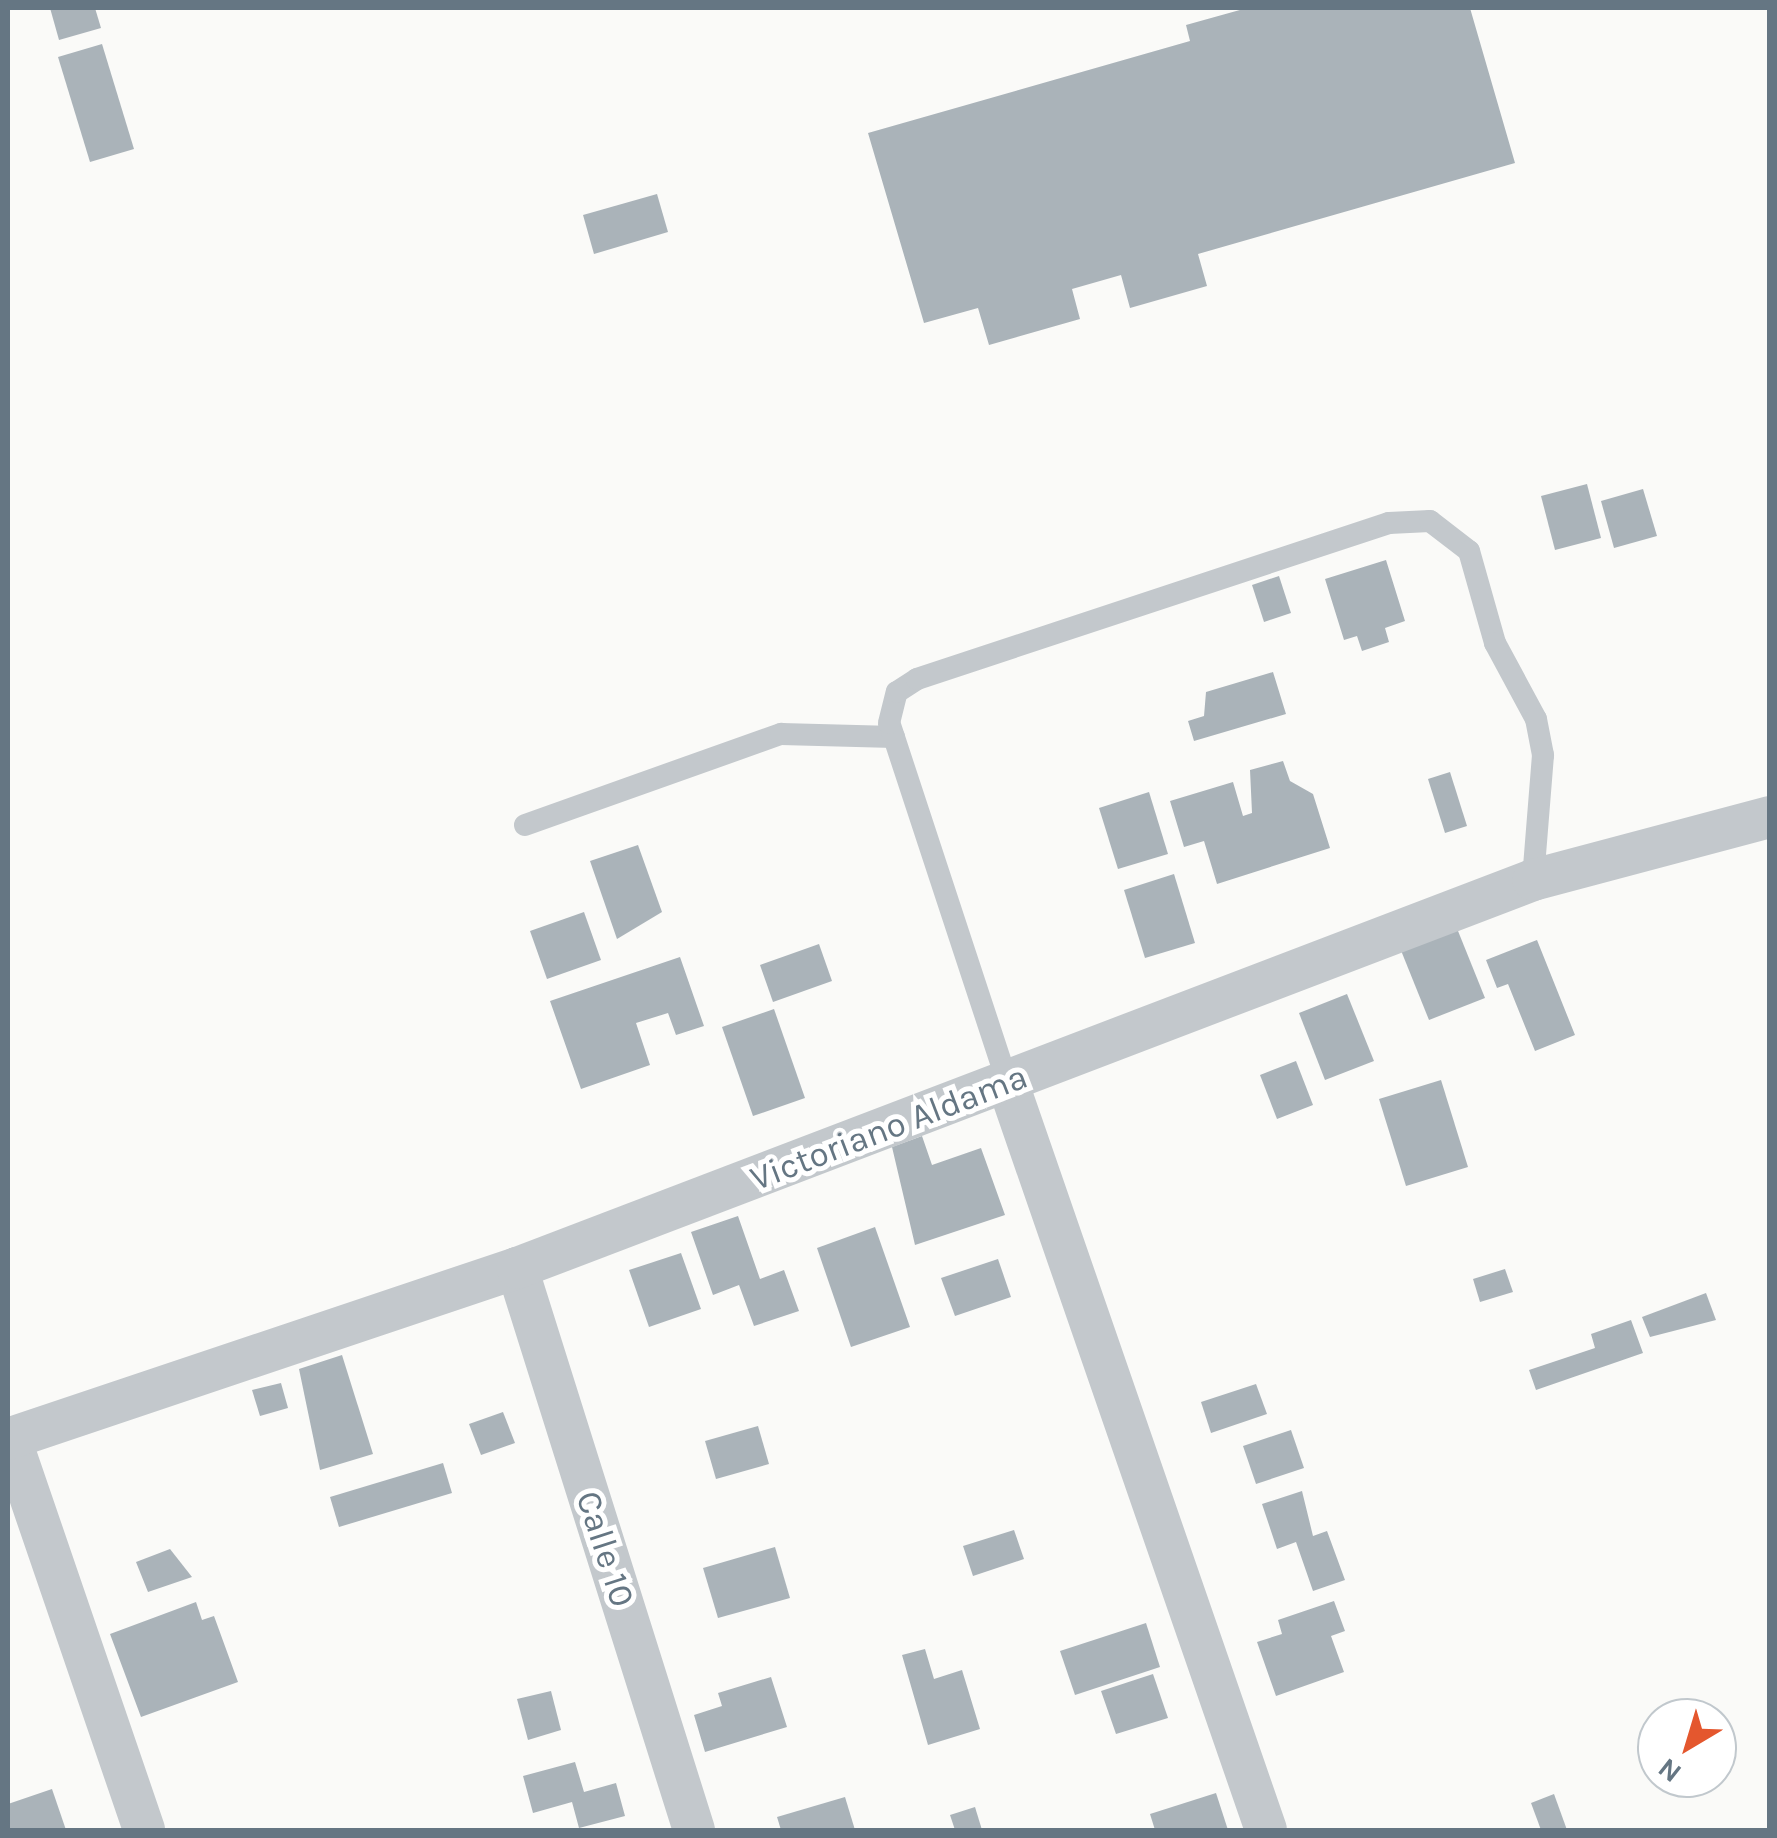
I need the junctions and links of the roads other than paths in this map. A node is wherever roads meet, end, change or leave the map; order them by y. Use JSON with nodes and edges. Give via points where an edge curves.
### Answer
{"nodes":[{"id":1,"x":894,"y":737,"type":"junction"},
{"id":2,"x":1770,"y":817,"type":"edge"},
{"id":3,"x":526,"y":826,"type":"dead end"},
{"id":4,"x":1533,"y":880,"type":"junction"},
{"id":5,"x":1008,"y":1084,"type":"junction"},
{"id":6,"x":517,"y":1268,"type":"junction"},
{"id":7,"x":9,"y":1439,"type":"edge"},
{"id":8,"x":144,"y":1830,"type":"edge"},
{"id":9,"x":694,"y":1830,"type":"edge"},
{"id":10,"x":1266,"y":1830,"type":"edge"}],
"edges":[{"from":1,"to":3,"type":"lane","via":[[799,729]]},
{"from":1,"to":4,"type":"lane","via":[[892,701],[917,679],[1389,523],[1430,521],[1468,550],[1495,644],[1536,719],[1542,755]]},
{"from":1,"to":5,"type":"lane"},
{"from":2,"to":4,"type":"street","name":"Victoriano Aldama"},
{"from":4,"to":5,"type":"street","name":"Victoriano Aldama"},
{"from":5,"to":6,"type":"street","name":"Victoriano Aldama"},
{"from":5,"to":10,"type":"street"},
{"from":6,"to":7,"type":"street","name":"Victoriano Aldama"},
{"from":6,"to":9,"type":"street","name":"Calle 10"},
{"from":7,"to":8,"type":"street"}]}
